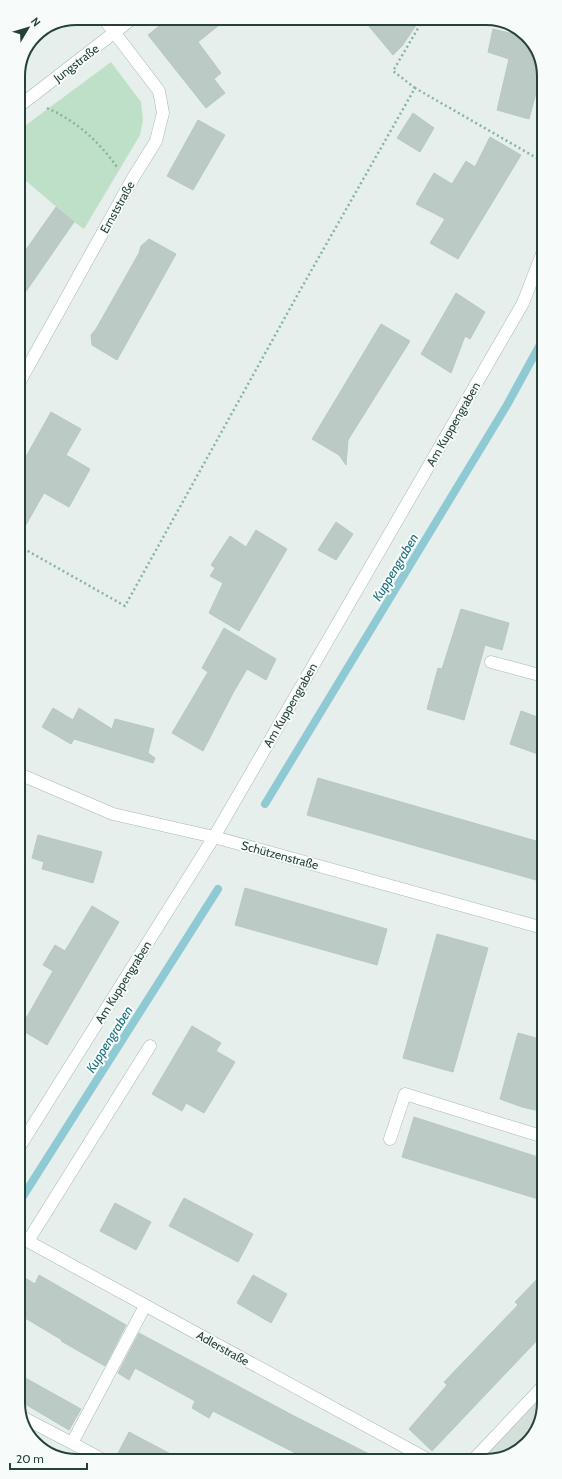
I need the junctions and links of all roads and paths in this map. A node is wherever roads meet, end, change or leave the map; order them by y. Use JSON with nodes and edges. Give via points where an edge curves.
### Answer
{"nodes":[{"id":1,"x":108,"y":25,"type":"edge"},
{"id":2,"x":124,"y":25,"type":"edge"},
{"id":3,"x":420,"y":25,"type":"edge"},
{"id":4,"x":114,"y":32,"type":"junction"},
{"id":5,"x":415,"y":88,"type":"junction"},
{"id":6,"x":36,"y":94,"type":"junction"},
{"id":7,"x":25,"y":102,"type":"edge"},
{"id":8,"x":537,"y":158,"type":"edge"},
{"id":9,"x":133,"y":178,"type":"junction"},
{"id":10,"x":537,"y":267,"type":"edge"},
{"id":11,"x":25,"y":372,"type":"edge"},
{"id":12,"x":25,"y":549,"type":"edge"},
{"id":13,"x":491,"y":662,"type":"dead end"},
{"id":14,"x":537,"y":674,"type":"edge"},
{"id":15,"x":25,"y":777,"type":"edge"},
{"id":16,"x":214,"y":837,"type":"junction"},
{"id":17,"x":537,"y":926,"type":"edge"},
{"id":18,"x":150,"y":1046,"type":"dead end"},
{"id":19,"x":537,"y":1134,"type":"edge"},
{"id":20,"x":25,"y":1138,"type":"edge"},
{"id":21,"x":390,"y":1139,"type":"dead end"},
{"id":22,"x":25,"y":1237,"type":"edge"},
{"id":23,"x":25,"y":1240,"type":"edge"},
{"id":24,"x":145,"y":1306,"type":"junction"},
{"id":25,"x":537,"y":1392,"type":"edge"},
{"id":26,"x":28,"y":1419,"type":"edge"},
{"id":27,"x":72,"y":1442,"type":"junction"},
{"id":28,"x":93,"y":1454,"type":"edge"},
{"id":29,"x":418,"y":1454,"type":"edge"},
{"id":30,"x":479,"y":1454,"type":"edge"}],
"edges":[{"from":1,"to":4,"type":"street","name":"Ernststraße"},
{"from":2,"to":4,"type":"street","name":"Jungstraße"},
{"from":3,"to":5,"type":"path","via":[[394,71]]},
{"from":4,"to":6,"type":"street","name":"Jungstraße"},
{"from":4,"to":9,"type":"street","name":"Ernststraße","via":[[158,90],[163,113],[156,141]]},
{"from":5,"to":8,"type":"path"},
{"from":5,"to":12,"type":"path","via":[[125,606]]},
{"from":6,"to":7,"type":"street","name":"Jungstraße"},
{"from":6,"to":9,"type":"path","via":[[48,109],[92,136],[119,170]]},
{"from":9,"to":11,"type":"street","name":"Ernststraße"},
{"from":10,"to":16,"type":"street","name":"Am Kuppengraben","via":[[523,303]]},
{"from":13,"to":14,"type":"street"},
{"from":15,"to":16,"type":"street","name":"Schützenstraße","via":[[113,814]]},
{"from":16,"to":17,"type":"street","name":"Schützenstraße"},
{"from":16,"to":20,"type":"street","name":"Am Kuppengraben"},
{"from":18,"to":22,"type":"street"},
{"from":19,"to":21,"type":"street","via":[[405,1094]]},
{"from":23,"to":24,"type":"street","name":"Adlerstraße"},
{"from":24,"to":27,"type":"street"},
{"from":24,"to":29,"type":"street","name":"Adlerstraße"},
{"from":25,"to":30,"type":"street"},
{"from":26,"to":27,"type":"street"},
{"from":27,"to":28,"type":"street"}]}
